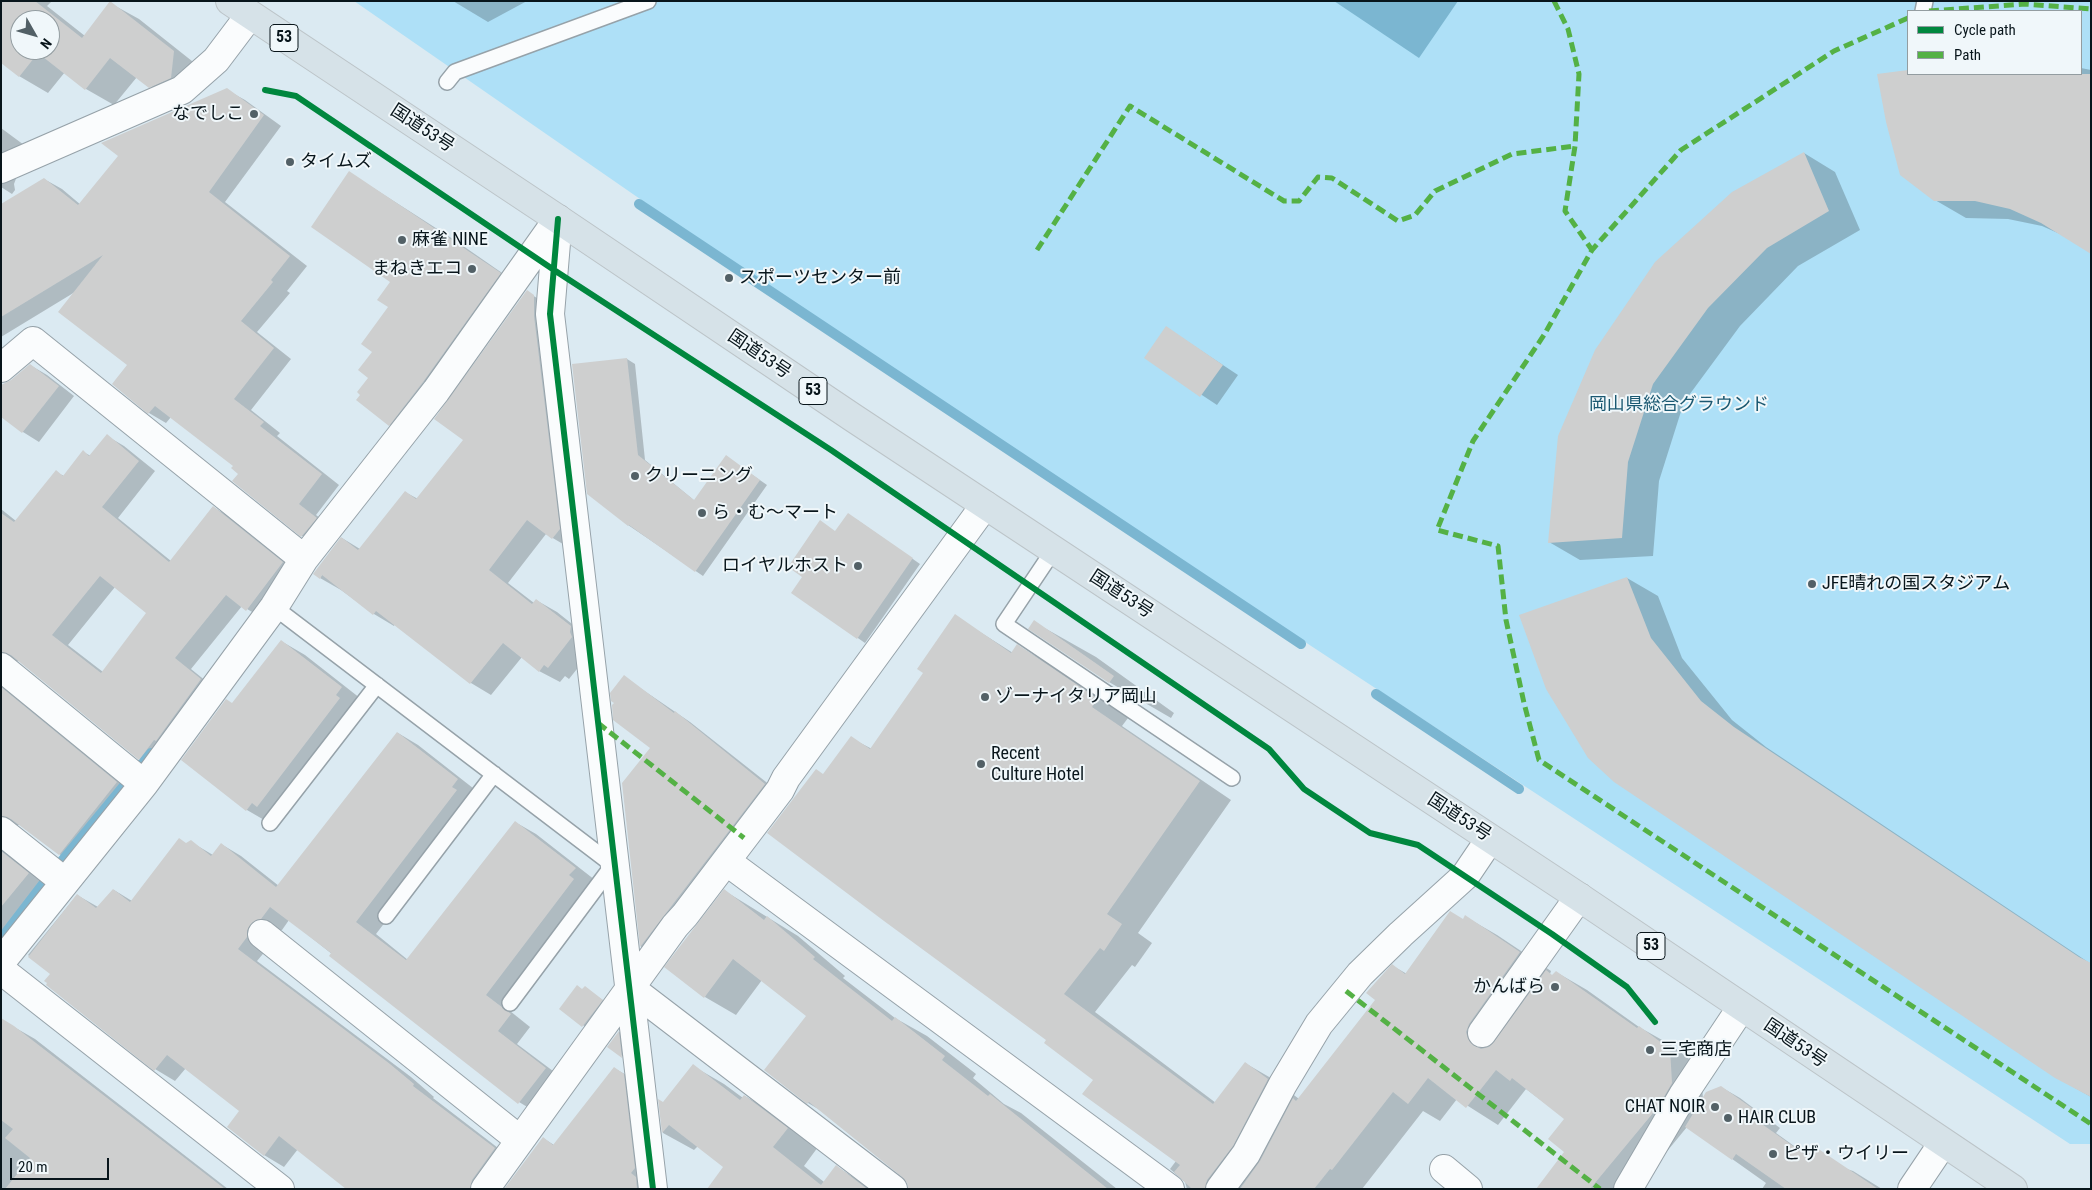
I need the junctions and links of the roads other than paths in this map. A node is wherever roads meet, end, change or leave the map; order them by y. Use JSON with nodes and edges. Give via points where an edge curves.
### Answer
{"nodes":[{"id":1,"x":648,"y":1,"type":"edge"},
{"id":2,"x":240,"y":8,"type":"edge"},
{"id":3,"x":447,"y":82,"type":"dead end"},
{"id":4,"x":1,"y":168,"type":"edge"},
{"id":5,"x":558,"y":219,"type":"junction"},
{"id":6,"x":1,"y":368,"type":"edge"},
{"id":7,"x":985,"y":505,"type":"junction"},
{"id":8,"x":1053,"y":550,"type":"junction"},
{"id":9,"x":304,"y":559,"type":"junction"},
{"id":10,"x":274,"y":607,"type":"junction"},
{"id":11,"x":1,"y":666,"type":"edge"},
{"id":12,"x":377,"y":685,"type":"junction"},
{"id":13,"x":494,"y":774,"type":"junction"},
{"id":14,"x":136,"y":778,"type":"junction"},
{"id":15,"x":1232,"y":778,"type":"dead end"},
{"id":16,"x":270,"y":823,"type":"dead end"},
{"id":17,"x":1,"y":831,"type":"edge"},
{"id":18,"x":1490,"y":839,"type":"junction"},
{"id":19,"x":726,"y":861,"type":"junction"},
{"id":20,"x":613,"y":865,"type":"junction"},
{"id":21,"x":57,"y":876,"type":"junction"},
{"id":22,"x":1579,"y":897,"type":"junction"},
{"id":23,"x":386,"y":916,"type":"dead end"},
{"id":24,"x":262,"y":934,"type":"dead end"},
{"id":25,"x":1,"y":962,"type":"edge"},
{"id":26,"x":1,"y":970,"type":"edge"},
{"id":27,"x":629,"y":988,"type":"junction"},
{"id":28,"x":510,"y":1003,"type":"dead end"},
{"id":29,"x":1741,"y":1008,"type":"junction"},
{"id":30,"x":1482,"y":1034,"type":"dead end"},
{"id":31,"x":520,"y":1140,"type":"junction"},
{"id":32,"x":1943,"y":1143,"type":"junction"},
{"id":33,"x":1444,"y":1169,"type":"dead end"},
{"id":34,"x":280,"y":1189,"type":"edge"},
{"id":35,"x":484,"y":1189,"type":"edge"},
{"id":36,"x":652,"y":1189,"type":"edge"},
{"id":37,"x":893,"y":1189,"type":"edge"},
{"id":38,"x":1170,"y":1189,"type":"edge"},
{"id":39,"x":1220,"y":1189,"type":"edge"},
{"id":40,"x":1468,"y":1189,"type":"edge"},
{"id":41,"x":1628,"y":1189,"type":"edge"},
{"id":42,"x":1912,"y":1189,"type":"edge"},
{"id":43,"x":2012,"y":1189,"type":"edge"}],
"edges":[{"from":1,"to":3,"type":"lane","via":[[455,72]]},
{"from":2,"to":4,"type":"street","via":[[216,60],[182,90]]},
{"from":2,"to":5,"type":"highway","name":"国道53号","number":"53"},
{"from":5,"to":7,"type":"highway","name":"国道53号","number":"53"},
{"from":5,"to":9,"type":"street","via":[[436,391]]},
{"from":5,"to":20,"type":"street","via":[[550,314]]},
{"from":6,"to":9,"type":"street","via":[[33,341]]},
{"from":7,"to":8,"type":"highway","name":"国道53号","number":"53"},
{"from":7,"to":19,"type":"street"},
{"from":8,"to":15,"type":"lane","via":[[1004,624]]},
{"from":8,"to":18,"type":"highway","name":"国道53号","number":"53"},
{"from":9,"to":10,"type":"street"},
{"from":10,"to":12,"type":"lane"},
{"from":10,"to":14,"type":"street"},
{"from":11,"to":14,"type":"street"},
{"from":12,"to":13,"type":"lane"},
{"from":12,"to":16,"type":"lane"},
{"from":13,"to":20,"type":"lane"},
{"from":13,"to":23,"type":"lane"},
{"from":14,"to":21,"type":"street"},
{"from":17,"to":21,"type":"street"},
{"from":18,"to":22,"type":"highway","name":"国道53号","number":"53"},
{"from":18,"to":39,"type":"street","via":[[1465,876],[1360,974],[1319,1024],[1246,1154]]},
{"from":19,"to":27,"type":"street"},
{"from":19,"to":38,"type":"street"},
{"from":20,"to":27,"type":"street"},
{"from":20,"to":28,"type":"lane"},
{"from":21,"to":25,"type":"street"},
{"from":22,"to":29,"type":"highway","name":"国道53号","number":"53"},
{"from":22,"to":30,"type":"street"},
{"from":24,"to":31,"type":"street"},
{"from":26,"to":34,"type":"street"},
{"from":27,"to":31,"type":"street"},
{"from":27,"to":36,"type":"street"},
{"from":27,"to":37,"type":"street"},
{"from":29,"to":32,"type":"highway","name":"国道53号","number":"53"},
{"from":29,"to":41,"type":"street","via":[[1683,1096]]},
{"from":31,"to":35,"type":"street"},
{"from":32,"to":42,"type":"street"},
{"from":32,"to":43,"type":"highway","name":"国道53号","number":"53"},
{"from":33,"to":40,"type":"street"}]}
